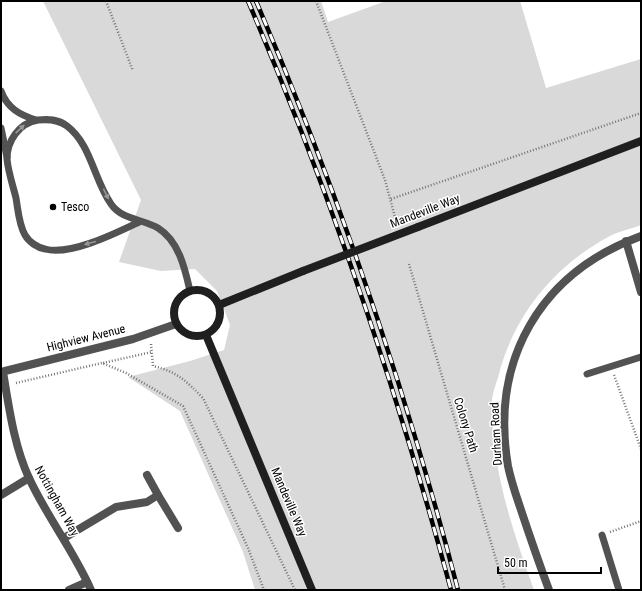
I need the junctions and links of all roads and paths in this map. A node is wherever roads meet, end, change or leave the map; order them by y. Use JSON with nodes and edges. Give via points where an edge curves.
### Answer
{"nodes":[{"id":1,"x":106,"y":1,"type":"edge"},
{"id":2,"x":316,"y":1,"type":"edge"},
{"id":3,"x":133,"y":71,"type":"dead end"},
{"id":4,"x":1,"y":91,"type":"edge"},
{"id":5,"x":641,"y":113,"type":"edge"},
{"id":6,"x":36,"y":120,"type":"junction"},
{"id":7,"x":1,"y":128,"type":"edge"},
{"id":8,"x":641,"y":140,"type":"edge"},
{"id":9,"x":8,"y":159,"type":"junction"},
{"id":10,"x":391,"y":199,"type":"junction"},
{"id":11,"x":395,"y":218,"type":"dead end"},
{"id":12,"x":139,"y":222,"type":"junction"},
{"id":13,"x":641,"y":236,"type":"edge"},
{"id":14,"x":626,"y":241,"type":"junction"},
{"id":15,"x":409,"y":264,"type":"dead end"},
{"id":16,"x":190,"y":291,"type":"junction"},
{"id":17,"x":641,"y":292,"type":"edge"},
{"id":18,"x":219,"y":306,"type":"junction"},
{"id":19,"x":176,"y":324,"type":"junction"},
{"id":20,"x":206,"y":335,"type":"junction"},
{"id":21,"x":641,"y":357,"type":"edge"},
{"id":22,"x":102,"y":363,"type":"junction"},
{"id":23,"x":611,"y":366,"type":"junction"},
{"id":24,"x":2,"y":372,"type":"edge"},
{"id":25,"x":587,"y":374,"type":"dead end"},
{"id":26,"x":6,"y":385,"type":"junction"},
{"id":27,"x":641,"y":449,"type":"edge"},
{"id":28,"x":147,"y":475,"type":"dead end"},
{"id":29,"x":29,"y":478,"type":"junction"},
{"id":30,"x":1,"y":495,"type":"edge"},
{"id":31,"x":158,"y":495,"type":"junction"},
{"id":32,"x":641,"y":521,"type":"edge"},
{"id":33,"x":178,"y":528,"type":"dead end"},
{"id":34,"x":602,"y":535,"type":"joint"},
{"id":35,"x":64,"y":538,"type":"junction"},
{"id":36,"x":89,"y":586,"type":"edge"},
{"id":37,"x":69,"y":590,"type":"edge"},
{"id":38,"x":264,"y":590,"type":"edge"},
{"id":39,"x":295,"y":590,"type":"edge"},
{"id":40,"x":312,"y":590,"type":"edge"},
{"id":41,"x":506,"y":590,"type":"edge"},
{"id":42,"x":549,"y":590,"type":"edge"},
{"id":43,"x":619,"y":590,"type":"edge"}],
"edges":[{"from":1,"to":3,"type":"path"},
{"from":2,"to":10,"type":"path"},
{"from":4,"to":6,"type":"lane","via":[[13,110]]},
{"from":5,"to":10,"type":"path"},
{"from":9,"to":6,"type":"lane","one_way":true,"via":[[12,137],[25,125]]},
{"from":6,"to":12,"type":"lane","one_way":true,"via":[[50,119],[65,124],[77,134],[111,204],[123,215]]},
{"from":7,"to":9,"type":"lane"},
{"from":8,"to":18,"type":"main road","name":"Mandeville Way","bridge":true},
{"from":12,"to":9,"type":"lane","one_way":true,"via":[[94,242],[57,251],[35,245],[26,236],[20,221]]},
{"from":10,"to":11,"type":"path"},
{"from":12,"to":16,"type":"lane","via":[[158,228],[171,240],[181,256]]},
{"from":13,"to":14,"type":"street","name":"Durham Road"},
{"from":14,"to":17,"type":"street"},
{"from":14,"to":42,"type":"street","name":"Durham Road","via":[[589,262],[559,287],[536,315],[515,356],[505,399],[508,467]]},
{"from":15,"to":41,"type":"path","name":"Colony Path"},
{"from":16,"to":18,"type":"main road","via":[[207,292]]},
{"from":16,"to":19,"type":"main road","via":[[176,304]]},
{"from":18,"to":20,"type":"main road","via":[[220,319],[215,328]]},
{"from":19,"to":20,"type":"main road","via":[[188,334]]},
{"from":19,"to":24,"type":"street","name":"Highview Avenue","via":[[133,339]]},
{"from":20,"to":40,"type":"main road","name":"Mandeville Way"},
{"from":21,"to":23,"type":"lane"},
{"from":22,"to":26,"type":"path"},
{"from":22,"to":38,"type":"path","via":[[126,373],[183,406],[248,548]]},
{"from":22,"to":39,"type":"path","via":[[152,352],[153,366],[184,378],[203,398]]},
{"from":23,"to":25,"type":"lane"},
{"from":23,"to":27,"type":"path"},
{"from":24,"to":26,"type":"street","name":"Nottingham Way"},
{"from":26,"to":29,"type":"street","name":"Nottingham Way","via":[[22,459]]},
{"from":28,"to":31,"type":"street"},
{"from":29,"to":30,"type":"street"},
{"from":29,"to":35,"type":"street","name":"Nottingham Way"},
{"from":31,"to":33,"type":"street"},
{"from":31,"to":35,"type":"street","via":[[147,502],[116,507]]},
{"from":32,"to":34,"type":"path"},
{"from":34,"to":43,"type":"lane"},
{"from":35,"to":36,"type":"street","name":"Nottingham Way"},
{"from":36,"to":37,"type":"street"}]}
